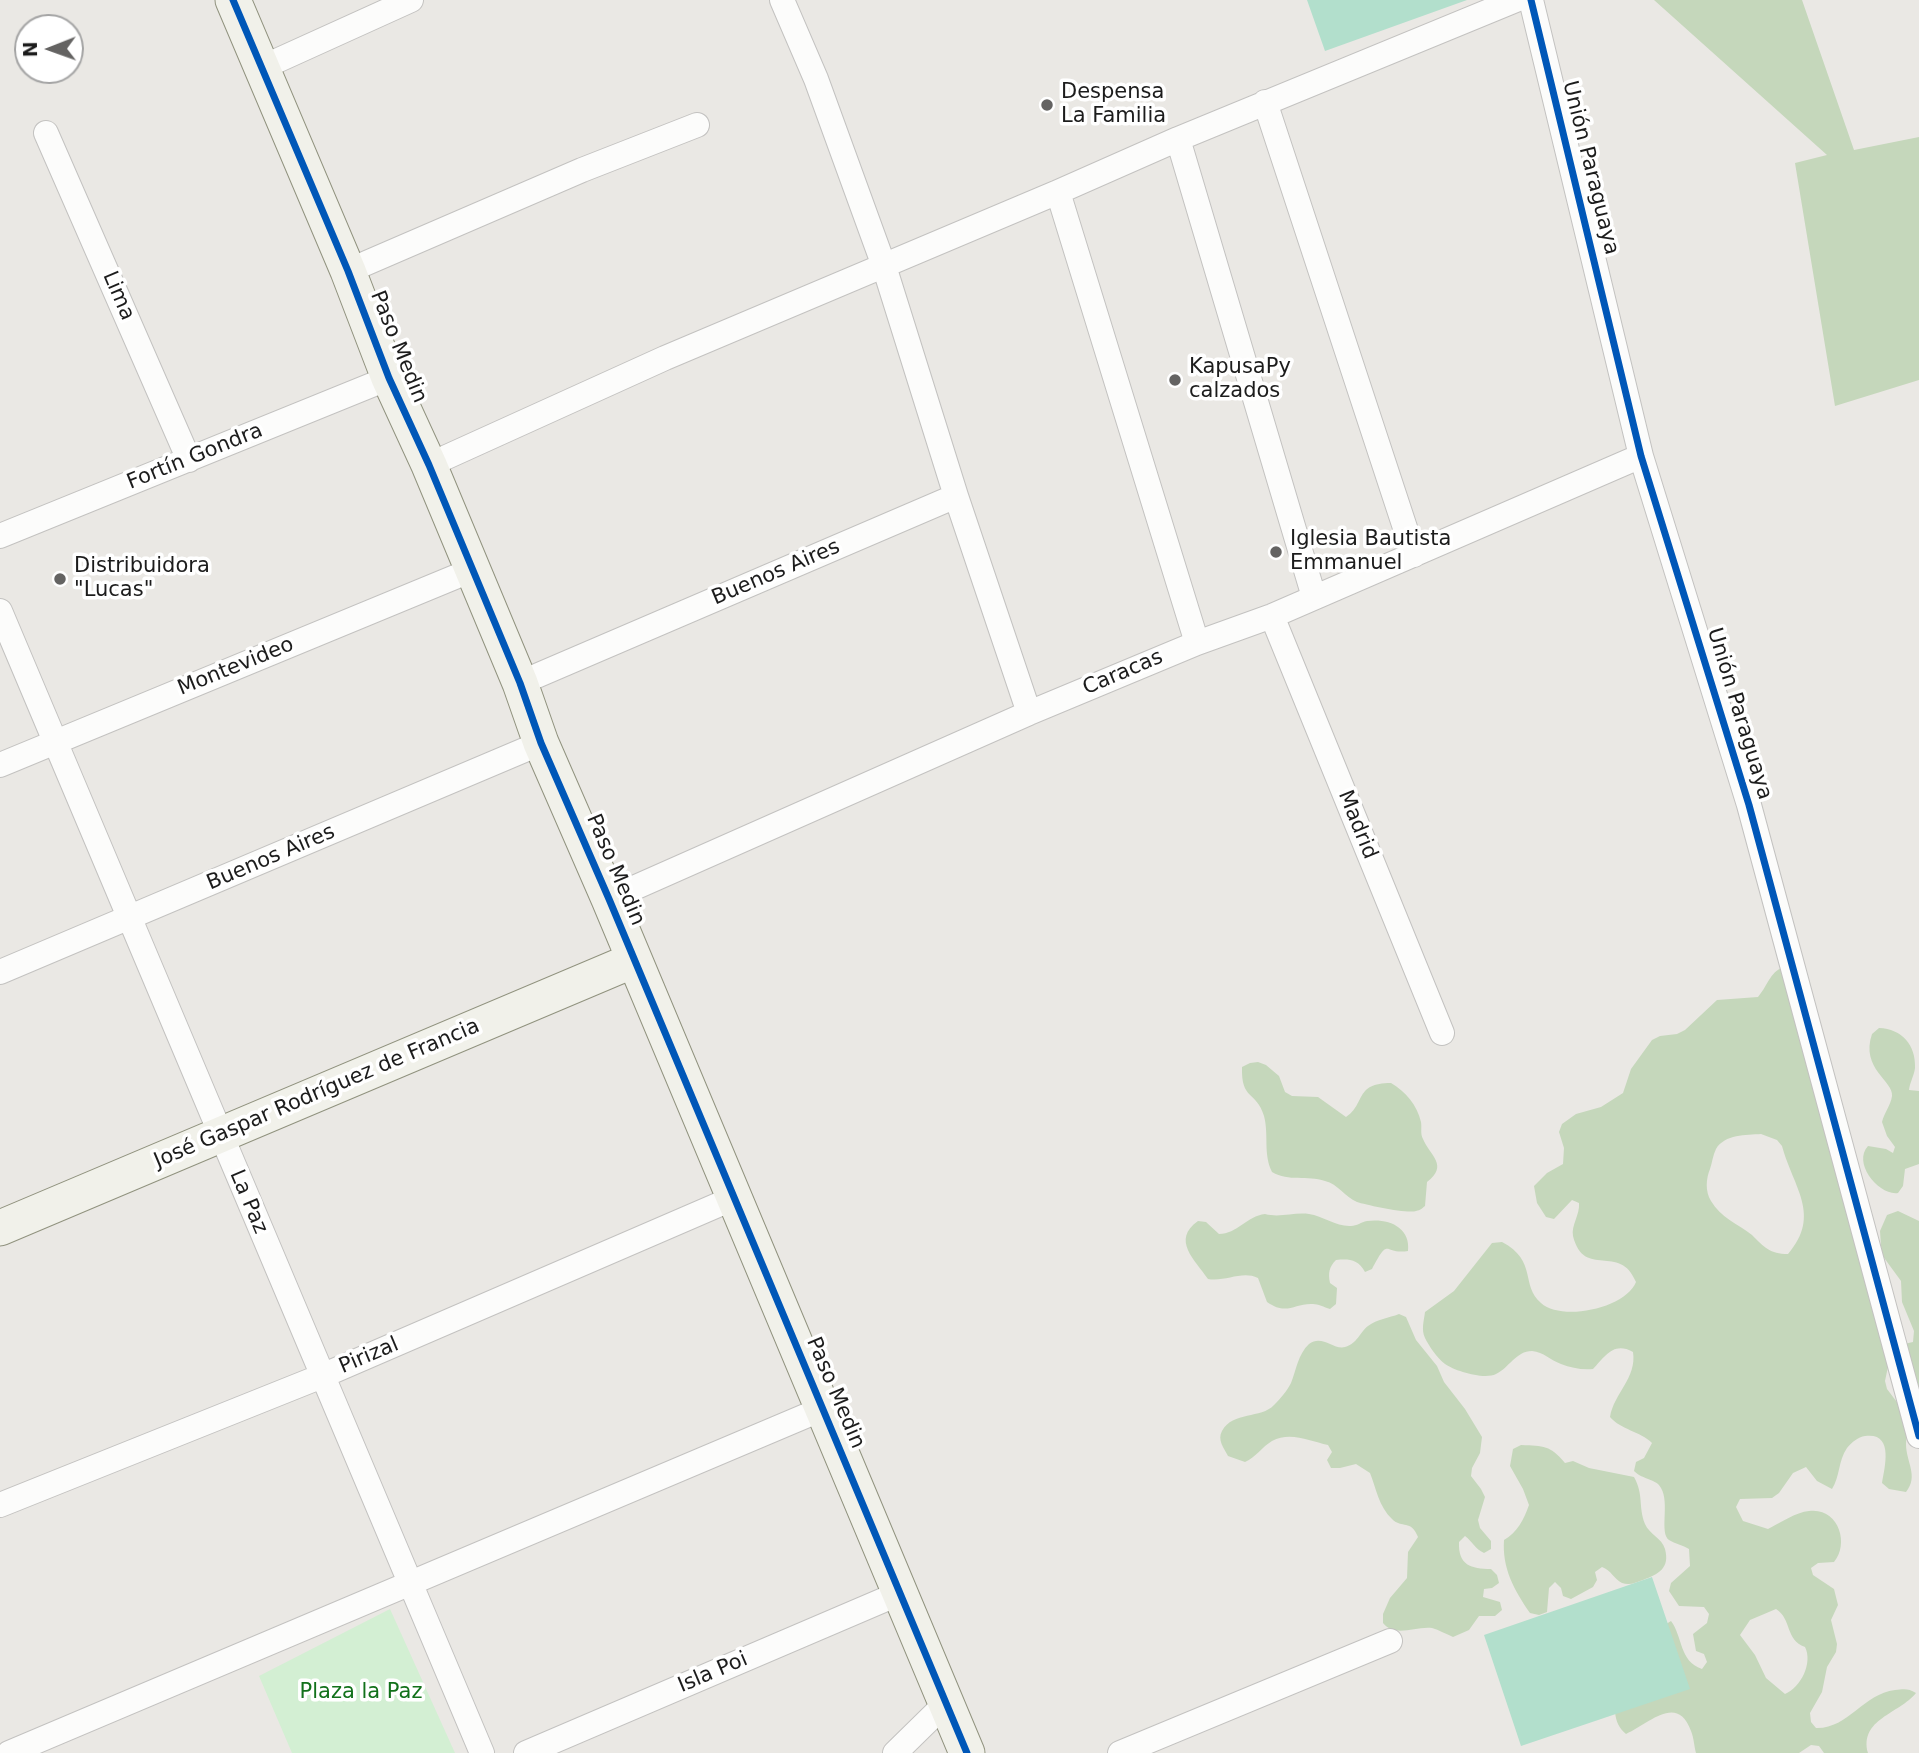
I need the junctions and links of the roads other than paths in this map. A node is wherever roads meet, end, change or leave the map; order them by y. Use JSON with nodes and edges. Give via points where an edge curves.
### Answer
{"nodes":[{"id":1,"x":233,"y":0,"type":"edge"},
{"id":2,"x":411,"y":0,"type":"edge"},
{"id":3,"x":782,"y":0,"type":"edge"},
{"id":4,"x":1516,"y":0,"type":"edge"},
{"id":5,"x":1531,"y":0,"type":"edge"},
{"id":6,"x":261,"y":68,"type":"junction"},
{"id":7,"x":1265,"y":102,"type":"junction"},
{"id":8,"x":697,"y":125,"type":"dead end"},
{"id":9,"x":47,"y":133,"type":"dead end"},
{"id":10,"x":1178,"y":139,"type":"junction"},
{"id":11,"x":1058,"y":192,"type":"junction"},
{"id":12,"x":884,"y":266,"type":"junction"},
{"id":13,"x":348,"y":271,"type":"junction"},
{"id":14,"x":389,"y":378,"type":"junction"},
{"id":15,"x":1641,"y":456,"type":"junction"},
{"id":16,"x":189,"y":460,"type":"junction"},
{"id":17,"x":429,"y":465,"type":"junction"},
{"id":18,"x":956,"y":496,"type":"junction"},
{"id":19,"x":0,"y":536,"type":"edge"},
{"id":20,"x":1414,"y":555,"type":"junction"},
{"id":21,"x":472,"y":570,"type":"junction"},
{"id":22,"x":1314,"y":597,"type":"junction"},
{"id":23,"x":0,"y":611,"type":"edge"},
{"id":24,"x":1272,"y":617,"type":"junction"},
{"id":25,"x":1197,"y":643,"type":"junction"},
{"id":26,"x":520,"y":683,"type":"junction"},
{"id":27,"x":1029,"y":713,"type":"junction"},
{"id":28,"x":55,"y":743,"type":"junction"},
{"id":29,"x":541,"y":743,"type":"junction"},
{"id":30,"x":0,"y":765,"type":"edge"},
{"id":31,"x":609,"y":899,"type":"junction"},
{"id":32,"x":128,"y":918,"type":"junction"},
{"id":33,"x":634,"y":960,"type":"junction"},
{"id":34,"x":0,"y":972,"type":"edge"},
{"id":35,"x":1442,"y":1033,"type":"dead end"},
{"id":36,"x":219,"y":1135,"type":"junction"},
{"id":37,"x":734,"y":1198,"type":"junction"},
{"id":38,"x":0,"y":1228,"type":"edge"},
{"id":39,"x":321,"y":1376,"type":"junction"},
{"id":40,"x":822,"y":1409,"type":"junction"},
{"id":41,"x":1919,"y":1436,"type":"edge"},
{"id":42,"x":0,"y":1505,"type":"edge"},
{"id":43,"x":409,"y":1583,"type":"junction"},
{"id":44,"x":900,"y":1593,"type":"junction"},
{"id":45,"x":1390,"y":1641,"type":"dead end"},
{"id":46,"x":946,"y":1703,"type":"junction"},
{"id":47,"x":9,"y":1753,"type":"edge"},
{"id":48,"x":482,"y":1753,"type":"edge"},
{"id":49,"x":526,"y":1753,"type":"edge"},
{"id":50,"x":895,"y":1753,"type":"edge"},
{"id":51,"x":967,"y":1753,"type":"edge"},
{"id":52,"x":1121,"y":1753,"type":"edge"}],
"edges":[{"from":1,"to":6,"type":"street","name":"Paso Medin"},
{"from":2,"to":6,"type":"street"},
{"from":3,"to":12,"type":"street"},
{"from":4,"to":7,"type":"street"},
{"from":5,"to":15,"type":"street","name":"Unión Paraguaya"},
{"from":6,"to":13,"type":"street","name":"Paso Medin"},
{"from":7,"to":10,"type":"street"},
{"from":7,"to":20,"type":"street"},
{"from":8,"to":13,"type":"street"},
{"from":9,"to":16,"type":"street","name":"Lima"},
{"from":10,"to":11,"type":"street"},
{"from":10,"to":22,"type":"street"},
{"from":11,"to":12,"type":"street"},
{"from":11,"to":25,"type":"street"},
{"from":12,"to":17,"type":"street"},
{"from":12,"to":18,"type":"street"},
{"from":13,"to":14,"type":"street","name":"Paso Medin"},
{"from":14,"to":16,"type":"street","name":"Fortín Gondra"},
{"from":14,"to":17,"type":"street","name":"Paso Medin"},
{"from":15,"to":20,"type":"street","name":"Caracas"},
{"from":15,"to":41,"type":"street","name":"Unión Paraguaya","via":[[1749,805]]},
{"from":16,"to":19,"type":"street","name":"Fortín Gondra"},
{"from":17,"to":21,"type":"street","name":"Paso Medin"},
{"from":18,"to":26,"type":"street","name":"Buenos Aires"},
{"from":18,"to":27,"type":"street"},
{"from":20,"to":22,"type":"street","name":"Caracas"},
{"from":21,"to":26,"type":"street","name":"Paso Medin"},
{"from":21,"to":28,"type":"street","name":"Montevideo"},
{"from":22,"to":24,"type":"street","name":"Caracas"},
{"from":23,"to":28,"type":"street","name":"La Paz"},
{"from":24,"to":25,"type":"street","name":"Caracas"},
{"from":24,"to":35,"type":"street","name":"Madrid"},
{"from":25,"to":27,"type":"street","name":"Caracas"},
{"from":26,"to":29,"type":"street","name":"Paso Medin"},
{"from":27,"to":31,"type":"street","name":"Caracas"},
{"from":28,"to":30,"type":"street","name":"Montevideo"},
{"from":28,"to":32,"type":"street","name":"La Paz"},
{"from":29,"to":31,"type":"street","name":"Paso Medin"},
{"from":29,"to":32,"type":"street","name":"Buenos Aires"},
{"from":31,"to":33,"type":"street","name":"Paso Medin"},
{"from":32,"to":34,"type":"street","name":"Buenos Aires"},
{"from":32,"to":36,"type":"street","name":"La Paz"},
{"from":33,"to":36,"type":"street","name":"José Gaspar Rodríguez de Francia"},
{"from":33,"to":37,"type":"street","name":"Paso Medin"},
{"from":36,"to":38,"type":"street","name":"José Gaspar Rodríguez de Francia"},
{"from":36,"to":39,"type":"street","name":"La Paz"},
{"from":37,"to":39,"type":"street","name":"Pirizal"},
{"from":37,"to":40,"type":"street","name":"Paso Medin"},
{"from":39,"to":42,"type":"street","name":"Pirizal"},
{"from":39,"to":43,"type":"street","name":"La Paz"},
{"from":40,"to":43,"type":"street"},
{"from":40,"to":44,"type":"street","name":"Paso Medin"},
{"from":43,"to":47,"type":"street"},
{"from":43,"to":48,"type":"street","name":"La Paz"},
{"from":44,"to":46,"type":"street","name":"Paso Medin"},
{"from":44,"to":49,"type":"street","name":"Isla Poi"},
{"from":45,"to":52,"type":"street"},
{"from":46,"to":50,"type":"street"},
{"from":46,"to":51,"type":"street","name":"Paso Medin"}]}
